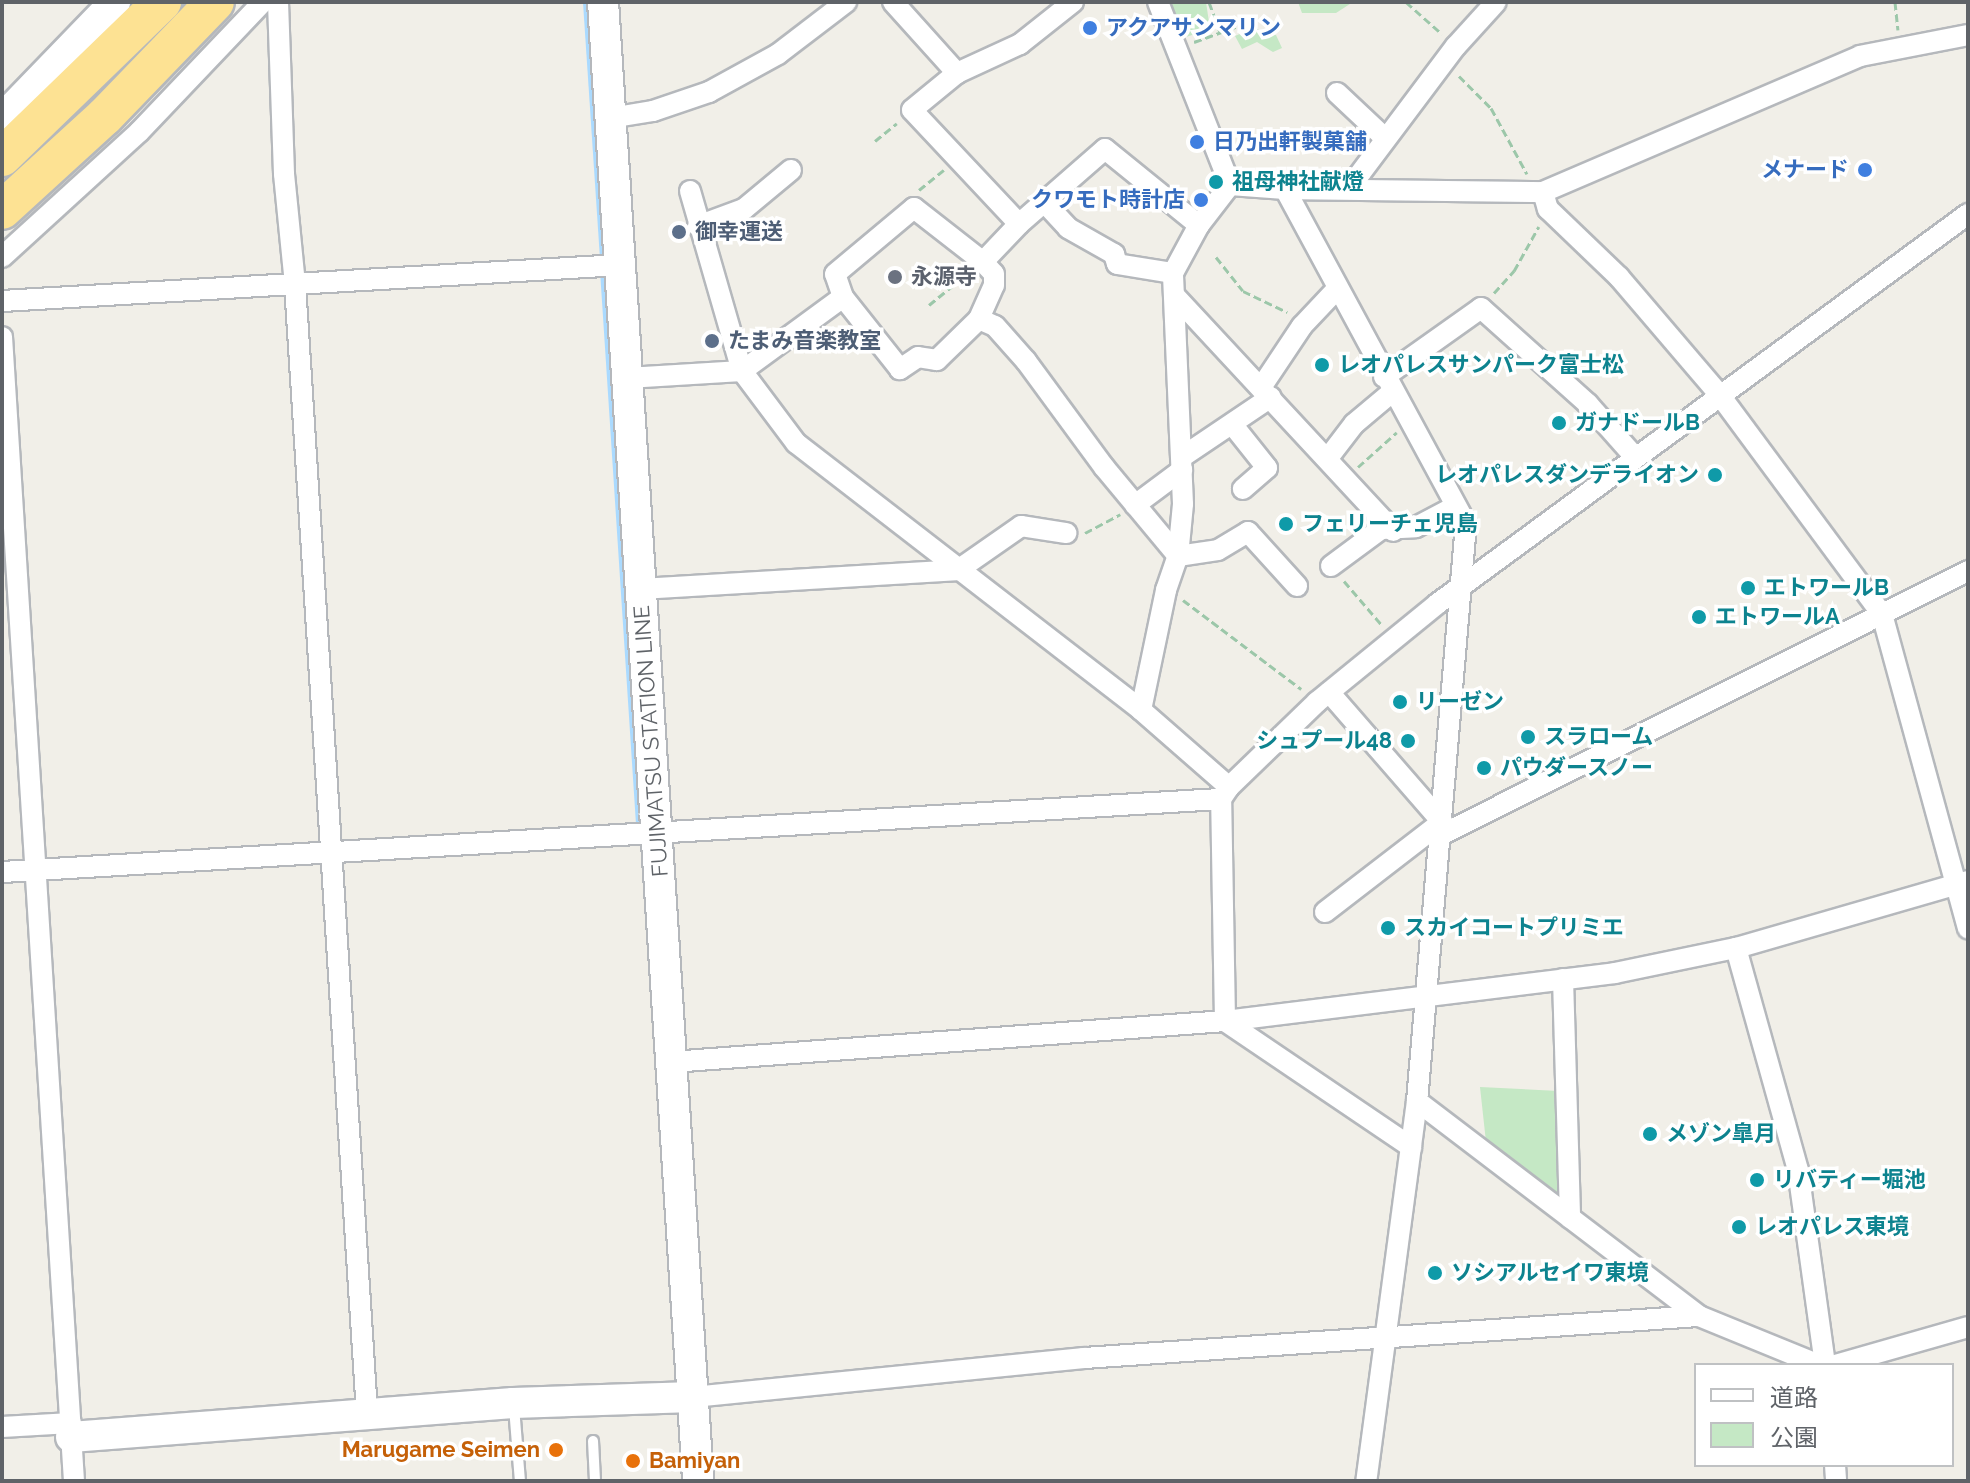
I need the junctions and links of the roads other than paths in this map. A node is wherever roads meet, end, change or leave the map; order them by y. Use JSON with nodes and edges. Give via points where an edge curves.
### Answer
{"nodes":[{"id":1,"x":115,"y":2,"type":"edge"},
{"id":2,"x":162,"y":2,"type":"edge"},
{"id":3,"x":215,"y":2,"type":"edge"},
{"id":4,"x":263,"y":2,"type":"edge"},
{"id":5,"x":278,"y":2,"type":"edge"},
{"id":6,"x":603,"y":2,"type":"edge"},
{"id":7,"x":846,"y":2,"type":"edge"},
{"id":8,"x":893,"y":2,"type":"edge"},
{"id":9,"x":1073,"y":2,"type":"edge"},
{"id":10,"x":1158,"y":2,"type":"edge"},
{"id":11,"x":1496,"y":2,"type":"edge"},
{"id":12,"x":1966,"y":40,"type":"edge"},
{"id":13,"x":957,"y":73,"type":"junction"},
{"id":14,"x":1337,"y":93,"type":"dead end"},
{"id":15,"x":610,"y":118,"type":"junction"},
{"id":16,"x":2,"y":119,"type":"edge"},
{"id":17,"x":1385,"y":138,"type":"junction"},
{"id":18,"x":2,"y":157,"type":"edge"},
{"id":19,"x":791,"y":170,"type":"dead end"},
{"id":20,"x":1230,"y":185,"type":"junction"},
{"id":21,"x":1350,"y":187,"type":"junction"},
{"id":22,"x":1285,"y":189,"type":"junction"},
{"id":23,"x":690,"y":191,"type":"dead end"},
{"id":24,"x":1542,"y":197,"type":"junction"},
{"id":25,"x":1045,"y":203,"type":"junction"},
{"id":26,"x":2,"y":210,"type":"edge"},
{"id":27,"x":1968,"y":214,"type":"edge"},
{"id":28,"x":1019,"y":224,"type":"junction"},
{"id":29,"x":1199,"y":225,"type":"junction"},
{"id":30,"x":698,"y":226,"type":"junction"},
{"id":31,"x":2,"y":257,"type":"edge"},
{"id":32,"x":983,"y":262,"type":"junction"},
{"id":33,"x":610,"y":266,"type":"junction"},
{"id":34,"x":1173,"y":273,"type":"junction"},
{"id":35,"x":295,"y":284,"type":"junction"},
{"id":36,"x":1337,"y":289,"type":"junction"},
{"id":37,"x":1174,"y":295,"type":"junction"},
{"id":38,"x":843,"y":297,"type":"junction"},
{"id":39,"x":2,"y":301,"type":"edge"},
{"id":40,"x":979,"y":319,"type":"junction"},
{"id":41,"x":2,"y":337,"type":"edge"},
{"id":42,"x":742,"y":371,"type":"junction"},
{"id":43,"x":627,"y":378,"type":"junction"},
{"id":44,"x":1388,"y":384,"type":"junction"},
{"id":45,"x":1266,"y":392,"type":"junction"},
{"id":46,"x":1719,"y":394,"type":"junction"},
{"id":47,"x":1232,"y":424,"type":"junction"},
{"id":48,"x":1634,"y":456,"type":"junction"},
{"id":49,"x":1328,"y":458,"type":"junction"},
{"id":50,"x":1182,"y":463,"type":"junction"},
{"id":51,"x":1243,"y":489,"type":"dead end"},
{"id":52,"x":1135,"y":505,"type":"junction"},
{"id":53,"x":1456,"y":506,"type":"junction"},
{"id":54,"x":1393,"y":531,"type":"junction"},
{"id":55,"x":1066,"y":533,"type":"road end"},
{"id":56,"x":1178,"y":556,"type":"junction"},
{"id":57,"x":1331,"y":566,"type":"road end"},
{"id":58,"x":958,"y":570,"type":"junction"},
{"id":59,"x":1968,"y":571,"type":"edge"},
{"id":60,"x":1464,"y":583,"type":"junction"},
{"id":61,"x":1297,"y":586,"type":"dead end"},
{"id":62,"x":642,"y":589,"type":"junction"},
{"id":63,"x":1882,"y":614,"type":"junction"},
{"id":64,"x":1323,"y":697,"type":"junction"},
{"id":65,"x":1141,"y":710,"type":"junction"},
{"id":66,"x":1225,"y":793,"type":"junction"},
{"id":67,"x":1441,"y":829,"type":"junction"},
{"id":68,"x":657,"y":832,"type":"junction"},
{"id":69,"x":330,"y":851,"type":"junction"},
{"id":70,"x":36,"y":870,"type":"junction"},
{"id":71,"x":2,"y":872,"type":"edge"},
{"id":72,"x":1961,"y":883,"type":"edge"},
{"id":73,"x":1325,"y":912,"type":"dead end"},
{"id":74,"x":1968,"y":928,"type":"edge"},
{"id":75,"x":1736,"y":948,"type":"junction"},
{"id":76,"x":1563,"y":979,"type":"junction"},
{"id":77,"x":1426,"y":995,"type":"junction"},
{"id":78,"x":1225,"y":1021,"type":"junction"},
{"id":79,"x":671,"y":1062,"type":"junction"},
{"id":80,"x":1417,"y":1101,"type":"junction"},
{"id":81,"x":1411,"y":1147,"type":"junction"},
{"id":82,"x":1570,"y":1218,"type":"junction"},
{"id":83,"x":1699,"y":1316,"type":"junction"},
{"id":84,"x":1968,"y":1327,"type":"edge"},
{"id":85,"x":1381,"y":1337,"type":"junction"},
{"id":86,"x":1814,"y":1363,"type":"edge"},
{"id":87,"x":1825,"y":1363,"type":"edge"},
{"id":88,"x":1842,"y":1363,"type":"edge"},
{"id":89,"x":693,"y":1397,"type":"junction"},
{"id":90,"x":516,"y":1403,"type":"junction"},
{"id":91,"x":367,"y":1414,"type":"junction"},
{"id":92,"x":2,"y":1427,"type":"edge"},
{"id":93,"x":71,"y":1430,"type":"junction"},
{"id":94,"x":593,"y":1441,"type":"dead end"},
{"id":95,"x":74,"y":1481,"type":"edge"},
{"id":96,"x":520,"y":1481,"type":"edge"},
{"id":97,"x":526,"y":1481,"type":"edge"},
{"id":98,"x":595,"y":1481,"type":"edge"},
{"id":99,"x":698,"y":1481,"type":"edge"},
{"id":100,"x":1366,"y":1481,"type":"edge"}],
"edges":[{"from":1,"to":16,"type":"main road"},
{"from":2,"to":18,"type":"highway"},
{"from":3,"to":26,"type":"highway","via":[[105,116]]},
{"from":4,"to":31,"type":"street","via":[[139,132]]},
{"from":5,"to":35,"type":"street","via":[[284,174]]},
{"from":6,"to":15,"type":"main road","name":"FUJIMATSU STATION LINE"},
{"from":7,"to":15,"type":"street","via":[[778,54],[709,92],[653,111]]},
{"from":8,"to":13,"type":"street"},
{"from":9,"to":13,"type":"street","via":[[1020,44]]},
{"from":10,"to":20,"type":"street"},
{"from":11,"to":17,"type":"street"},
{"from":12,"to":24,"type":"street","via":[[1900,46],[1795,80]]},
{"from":13,"to":28,"type":"street","via":[[912,110]]},
{"from":14,"to":17,"type":"street"},
{"from":15,"to":33,"type":"main road","name":"FUJIMATSU STATION LINE"},
{"from":17,"to":21,"type":"street"},
{"from":19,"to":30,"type":"street","via":[[744,209]]},
{"from":20,"to":22,"type":"street"},
{"from":20,"to":29,"type":"street"},
{"from":21,"to":22,"type":"street"},
{"from":21,"to":24,"type":"street"},
{"from":22,"to":36,"type":"street"},
{"from":23,"to":30,"type":"street"},
{"from":24,"to":46,"type":"street"},
{"from":25,"to":28,"type":"street"},
{"from":25,"to":29,"type":"street","via":[[1105,149]]},
{"from":25,"to":34,"type":"street","via":[[1068,228],[1114,254],[1117,264]]},
{"from":27,"to":46,"type":"street"},
{"from":28,"to":32,"type":"street"},
{"from":29,"to":34,"type":"street"},
{"from":30,"to":42,"type":"street"},
{"from":32,"to":38,"type":"street","via":[[914,208],[835,274]]},
{"from":32,"to":40,"type":"street","via":[[994,274],[994,285]]},
{"from":33,"to":35,"type":"street"},
{"from":33,"to":43,"type":"main road","name":"FUJIMATSU STATION LINE"},
{"from":34,"to":37,"type":"street"},
{"from":35,"to":39,"type":"street"},
{"from":35,"to":69,"type":"street"},
{"from":36,"to":44,"type":"street"},
{"from":36,"to":45,"type":"street","via":[[1306,322]]},
{"from":37,"to":45,"type":"street"},
{"from":37,"to":50,"type":"street"},
{"from":38,"to":40,"type":"street","via":[[900,369],[918,357],[937,360]]},
{"from":38,"to":42,"type":"street"},
{"from":40,"to":52,"type":"street","via":[[995,326],[1026,361]]},
{"from":41,"to":70,"type":"street"},
{"from":42,"to":43,"type":"street"},
{"from":42,"to":58,"type":"street","via":[[796,443]]},
{"from":43,"to":62,"type":"main road","name":"FUJIMATSU STATION LINE"},
{"from":44,"to":48,"type":"street","via":[[1481,308],[1588,404]]},
{"from":44,"to":49,"type":"street"},
{"from":44,"to":53,"type":"street"},
{"from":45,"to":47,"type":"street"},
{"from":45,"to":49,"type":"street"},
{"from":46,"to":48,"type":"street"},
{"from":46,"to":63,"type":"street"},
{"from":47,"to":50,"type":"street"},
{"from":47,"to":51,"type":"street","via":[[1267,468]]},
{"from":48,"to":60,"type":"street"},
{"from":49,"to":54,"type":"street"},
{"from":50,"to":52,"type":"street"},
{"from":50,"to":56,"type":"street"},
{"from":52,"to":56,"type":"street"},
{"from":53,"to":54,"type":"street","via":[[1416,527]]},
{"from":53,"to":60,"type":"street","via":[[1466,524]]},
{"from":54,"to":57,"type":"street","via":[[1381,529]]},
{"from":55,"to":58,"type":"street","via":[[1021,526]]},
{"from":56,"to":61,"type":"street","via":[[1218,550],[1248,532]]},
{"from":56,"to":65,"type":"street"},
{"from":58,"to":62,"type":"street"},
{"from":58,"to":65,"type":"street"},
{"from":59,"to":63,"type":"street"},
{"from":60,"to":64,"type":"street"},
{"from":60,"to":67,"type":"street"},
{"from":62,"to":68,"type":"main road","name":"FUJIMATSU STATION LINE"},
{"from":63,"to":67,"type":"street"},
{"from":63,"to":72,"type":"street"},
{"from":64,"to":66,"type":"street"},
{"from":64,"to":67,"type":"street"},
{"from":65,"to":66,"type":"street"},
{"from":66,"to":68,"type":"street"},
{"from":66,"to":78,"type":"street"},
{"from":67,"to":73,"type":"street"},
{"from":67,"to":77,"type":"street"},
{"from":68,"to":69,"type":"street"},
{"from":68,"to":79,"type":"main road","name":"FUJIMATSU STATION LINE"},
{"from":69,"to":70,"type":"street"},
{"from":69,"to":91,"type":"street"},
{"from":70,"to":71,"type":"street"},
{"from":70,"to":93,"type":"street"},
{"from":72,"to":74,"type":"street"},
{"from":72,"to":75,"type":"street"},
{"from":75,"to":76,"type":"street"},
{"from":75,"to":87,"type":"street","via":[[1798,1170]]},
{"from":76,"to":77,"type":"street"},
{"from":76,"to":82,"type":"street"},
{"from":77,"to":78,"type":"street"},
{"from":77,"to":80,"type":"street"},
{"from":78,"to":79,"type":"street"},
{"from":78,"to":81,"type":"street"},
{"from":79,"to":89,"type":"main road","name":"FUJIMATSU STATION LINE"},
{"from":80,"to":81,"type":"street"},
{"from":80,"to":82,"type":"street"},
{"from":81,"to":85,"type":"street"},
{"from":82,"to":83,"type":"street"},
{"from":83,"to":85,"type":"street"},
{"from":83,"to":86,"type":"street"},
{"from":84,"to":88,"type":"street"},
{"from":85,"to":89,"type":"street","via":[[1084,1358]]},
{"from":85,"to":100,"type":"street"},
{"from":89,"to":90,"type":"main road"},
{"from":89,"to":99,"type":"main road","name":"FUJIMATSU STATION LINE"},
{"from":90,"to":91,"type":"main road"},
{"from":90,"to":96,"type":"lane"},
{"from":90,"to":97,"type":"lane"},
{"from":91,"to":93,"type":"main road"},
{"from":92,"to":93,"type":"street"},
{"from":93,"to":95,"type":"street"},
{"from":94,"to":98,"type":"lane"}]}
